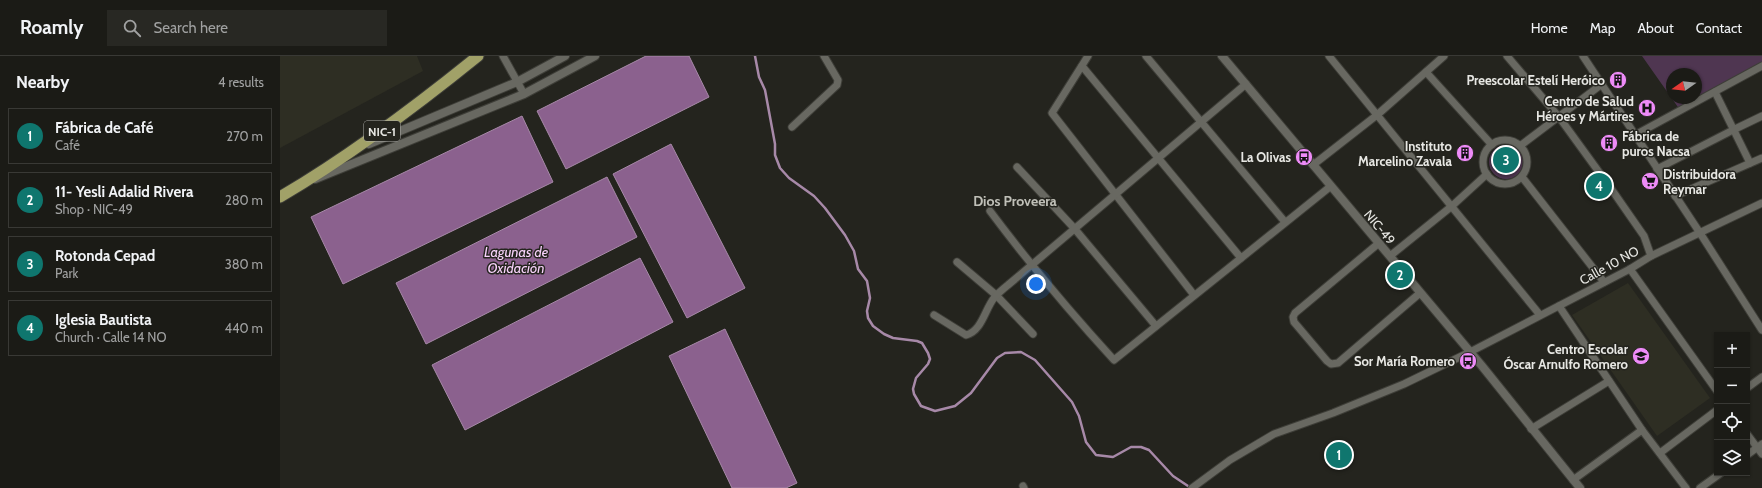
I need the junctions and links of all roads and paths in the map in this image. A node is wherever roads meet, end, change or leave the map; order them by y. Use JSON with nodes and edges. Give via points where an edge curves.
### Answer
{"nodes":[{"id":1,"x":478,"y":56,"type":"edge"},
{"id":2,"x":503,"y":56,"type":"edge"},
{"id":3,"x":565,"y":56,"type":"edge"},
{"id":4,"x":595,"y":56,"type":"edge"},
{"id":5,"x":824,"y":56,"type":"edge"},
{"id":6,"x":1088,"y":56,"type":"edge"},
{"id":7,"x":1146,"y":56,"type":"edge"},
{"id":8,"x":1222,"y":56,"type":"edge"},
{"id":9,"x":1444,"y":56,"type":"edge"},
{"id":10,"x":1507,"y":56,"type":"edge"},
{"id":11,"x":1332,"y":57,"type":"edge"},
{"id":12,"x":1586,"y":57,"type":"edge"},
{"id":13,"x":1082,"y":66,"type":"junction"},
{"id":14,"x":1762,"y":66,"type":"edge"},
{"id":15,"x":1426,"y":72,"type":"junction"},
{"id":16,"x":517,"y":82,"type":"junction"},
{"id":17,"x":1246,"y":84,"type":"junction"},
{"id":18,"x":1602,"y":84,"type":"junction"},
{"id":19,"x":1715,"y":92,"type":"junction"},
{"id":20,"x":524,"y":94,"type":"junction"},
{"id":21,"x":1377,"y":115,"type":"junction"},
{"id":22,"x":1762,"y":116,"type":"edge"},
{"id":23,"x":1559,"y":117,"type":"junction"},
{"id":24,"x":1201,"y":122,"type":"junction"},
{"id":25,"x":792,"y":127,"type":"dead end"},
{"id":26,"x":1733,"y":130,"type":"junction"},
{"id":27,"x":1635,"y":135,"type":"junction"},
{"id":28,"x":1492,"y":145,"type":"junction"},
{"id":29,"x":1520,"y":146,"type":"junction"},
{"id":30,"x":353,"y":150,"type":"junction"},
{"id":31,"x":1158,"y":158,"type":"junction"},
{"id":32,"x":1762,"y":158,"type":"edge"},
{"id":33,"x":1750,"y":163,"type":"junction"},
{"id":34,"x":1313,"y":165,"type":"junction"},
{"id":35,"x":1018,"y":167,"type":"dead end"},
{"id":36,"x":1657,"y":169,"type":"junction"},
{"id":37,"x":1487,"y":174,"type":"junction"},
{"id":38,"x":1522,"y":177,"type":"junction"},
{"id":39,"x":300,"y":186,"type":"junction"},
{"id":40,"x":1331,"y":186,"type":"junction"},
{"id":41,"x":1115,"y":194,"type":"junction"},
{"id":42,"x":1675,"y":196,"type":"junction"},
{"id":43,"x":280,"y":197,"type":"edge"},
{"id":44,"x":1762,"y":202,"type":"edge"},
{"id":45,"x":1452,"y":206,"type":"junction"},
{"id":46,"x":990,"y":211,"type":"dead end"},
{"id":47,"x":1285,"y":222,"type":"junction"},
{"id":48,"x":1074,"y":228,"type":"junction"},
{"id":49,"x":1700,"y":233,"type":"junction"},
{"id":50,"x":1379,"y":243,"type":"junction"},
{"id":51,"x":1390,"y":256,"type":"junction"},
{"id":52,"x":1651,"y":256,"type":"junction"},
{"id":53,"x":1241,"y":258,"type":"junction"},
{"id":54,"x":957,"y":262,"type":"dead end"},
{"id":55,"x":1031,"y":264,"type":"junction"},
{"id":56,"x":1630,"y":269,"type":"junction"},
{"id":57,"x":1604,"y":282,"type":"junction"},
{"id":58,"x":1420,"y":293,"type":"junction"},
{"id":59,"x":996,"y":296,"type":"junction"},
{"id":60,"x":1194,"y":296,"type":"junction"},
{"id":61,"x":1559,"y":306,"type":"junction"},
{"id":62,"x":934,"y":315,"type":"dead end"},
{"id":63,"x":1540,"y":315,"type":"junction"},
{"id":64,"x":1156,"y":326,"type":"junction"},
{"id":65,"x":1762,"y":330,"type":"edge"},
{"id":66,"x":1033,"y":334,"type":"dead end"},
{"id":67,"x":1470,"y":352,"type":"junction"},
{"id":68,"x":1762,"y":378,"type":"edge"},
{"id":69,"x":1609,"y":381,"type":"junction"},
{"id":70,"x":1750,"y":386,"type":"edge"},
{"id":71,"x":1714,"y":387,"type":"edge"},
{"id":72,"x":1714,"y":412,"type":"edge"},
{"id":73,"x":1531,"y":428,"type":"junction"},
{"id":74,"x":1642,"y":430,"type":"junction"},
{"id":75,"x":1750,"y":437,"type":"edge"},
{"id":76,"x":1760,"y":446,"type":"edge"},
{"id":77,"x":1660,"y":453,"type":"junction"},
{"id":78,"x":1750,"y":453,"type":"edge"},
{"id":79,"x":1762,"y":454,"type":"edge"},
{"id":80,"x":1718,"y":476,"type":"edge"},
{"id":81,"x":1573,"y":480,"type":"junction"},
{"id":82,"x":1194,"y":486,"type":"edge"},
{"id":83,"x":1580,"y":488,"type":"edge"},
{"id":84,"x":1686,"y":488,"type":"edge"},
{"id":85,"x":1700,"y":488,"type":"edge"}],
"edges":[{"from":1,"to":30,"type":"highway","number":"NIC-1","via":[[404,115]]},
{"from":2,"to":16,"type":"street"},
{"from":3,"to":16,"type":"street"},
{"from":4,"to":20,"type":"street"},
{"from":5,"to":25,"type":"street","via":[[838,80],[837,85]]},
{"from":6,"to":13,"type":"street"},
{"from":7,"to":24,"type":"street"},
{"from":8,"to":17,"type":"street","name":"NIC-49","number":"NIC-49"},
{"from":9,"to":15,"type":"street"},
{"from":10,"to":23,"type":"street"},
{"from":11,"to":21,"type":"street"},
{"from":12,"to":18,"type":"street"},
{"from":13,"to":31,"type":"street"},
{"from":13,"to":41,"type":"street","via":[[1052,113]]},
{"from":14,"to":19,"type":"street"},
{"from":15,"to":21,"type":"street"},
{"from":15,"to":28,"type":"street"},
{"from":16,"to":20,"type":"street"},
{"from":16,"to":30,"type":"street"},
{"from":17,"to":24,"type":"street"},
{"from":17,"to":34,"type":"street","name":"NIC-49","number":"NIC-49"},
{"from":18,"to":23,"type":"street"},
{"from":18,"to":27,"type":"street"},
{"from":19,"to":26,"type":"street"},
{"from":19,"to":27,"type":"street"},
{"from":20,"to":39,"type":"street"},
{"from":21,"to":34,"type":"street"},
{"from":21,"to":45,"type":"street"},
{"from":22,"to":26,"type":"street"},
{"from":23,"to":29,"type":"street"},
{"from":23,"to":52,"type":"street","via":[[1644,236]]},
{"from":24,"to":31,"type":"street"},
{"from":24,"to":47,"type":"street"},
{"from":26,"to":33,"type":"street"},
{"from":26,"to":36,"type":"street"},
{"from":27,"to":36,"type":"street"},
{"from":28,"to":29,"type":"street","via":[[1503,140],[1515,142]]},
{"from":28,"to":37,"type":"street","via":[[1487,149],[1483,162]]},
{"from":29,"to":38,"type":"street","via":[[1526,153],[1527,161]]},
{"from":30,"to":39,"type":"highway","number":"NIC-1"},
{"from":31,"to":41,"type":"street"},
{"from":31,"to":53,"type":"street"},
{"from":32,"to":33,"type":"street"},
{"from":33,"to":42,"type":"street"},
{"from":34,"to":40,"type":"street","name":"NIC-49","number":"NIC-49"},
{"from":35,"to":48,"type":"street"},
{"from":36,"to":42,"type":"street"},
{"from":37,"to":38,"type":"street","via":[[1494,181],[1503,184],[1513,183]]},
{"from":37,"to":45,"type":"street"},
{"from":38,"to":57,"type":"street"},
{"from":39,"to":43,"type":"highway","number":"NIC-1"},
{"from":40,"to":47,"type":"street"},
{"from":40,"to":50,"type":"street","name":"NIC-49","number":"NIC-49"},
{"from":41,"to":48,"type":"street"},
{"from":41,"to":60,"type":"street"},
{"from":42,"to":49,"type":"street"},
{"from":44,"to":49,"type":"street","name":"Calle 10 NO"},
{"from":45,"to":51,"type":"street"},
{"from":45,"to":63,"type":"street"},
{"from":46,"to":55,"type":"street"},
{"from":47,"to":53,"type":"street"},
{"from":48,"to":55,"type":"street"},
{"from":48,"to":64,"type":"street"},
{"from":49,"to":52,"type":"street","name":"Calle 10 NO"},
{"from":49,"to":65,"type":"street"},
{"from":50,"to":51,"type":"street","name":"NIC-49","number":"NIC-49"},
{"from":50,"to":58,"type":"street","via":[[1295,313],[1294,322],[1327,361],[1331,364],[1338,363]]},
{"from":51,"to":58,"type":"street","name":"NIC-49","number":"NIC-49"},
{"from":52,"to":56,"type":"street","name":"Calle 10 NO"},
{"from":53,"to":60,"type":"street"},
{"from":54,"to":59,"type":"street"},
{"from":55,"to":59,"type":"street"},
{"from":55,"to":64,"type":"street","via":[[1114,360]]},
{"from":56,"to":57,"type":"street","name":"Calle 10 NO"},
{"from":56,"to":71,"type":"street"},
{"from":57,"to":61,"type":"street","name":"Calle 10 NO"},
{"from":58,"to":67,"type":"street","name":"NIC-49","number":"NIC-49"},
{"from":59,"to":62,"type":"street","via":[[976,329],[970,334],[966,335]]},
{"from":59,"to":66,"type":"street"},
{"from":60,"to":64,"type":"street"},
{"from":61,"to":63,"type":"street","name":"Calle 10 NO"},
{"from":61,"to":69,"type":"street"},
{"from":63,"to":67,"type":"street","name":"Calle 10 NO"},
{"from":67,"to":73,"type":"street","name":"NIC-49","number":"NIC-49"},
{"from":67,"to":82,"type":"street","name":"Calle 10 NO","via":[[1404,384],[1274,434],[1230,460]]},
{"from":68,"to":70,"type":"street"},
{"from":69,"to":73,"type":"street"},
{"from":69,"to":74,"type":"street"},
{"from":72,"to":77,"type":"street"},
{"from":73,"to":81,"type":"street","name":"NIC-49","number":"NIC-49"},
{"from":74,"to":77,"type":"street"},
{"from":74,"to":81,"type":"street"},
{"from":75,"to":76,"type":"street"},
{"from":76,"to":78,"type":"street"},
{"from":76,"to":79,"type":"street"},
{"from":77,"to":84,"type":"street"},
{"from":80,"to":85,"type":"street"},
{"from":81,"to":83,"type":"street","name":"NIC-49","number":"NIC-49"}]}
